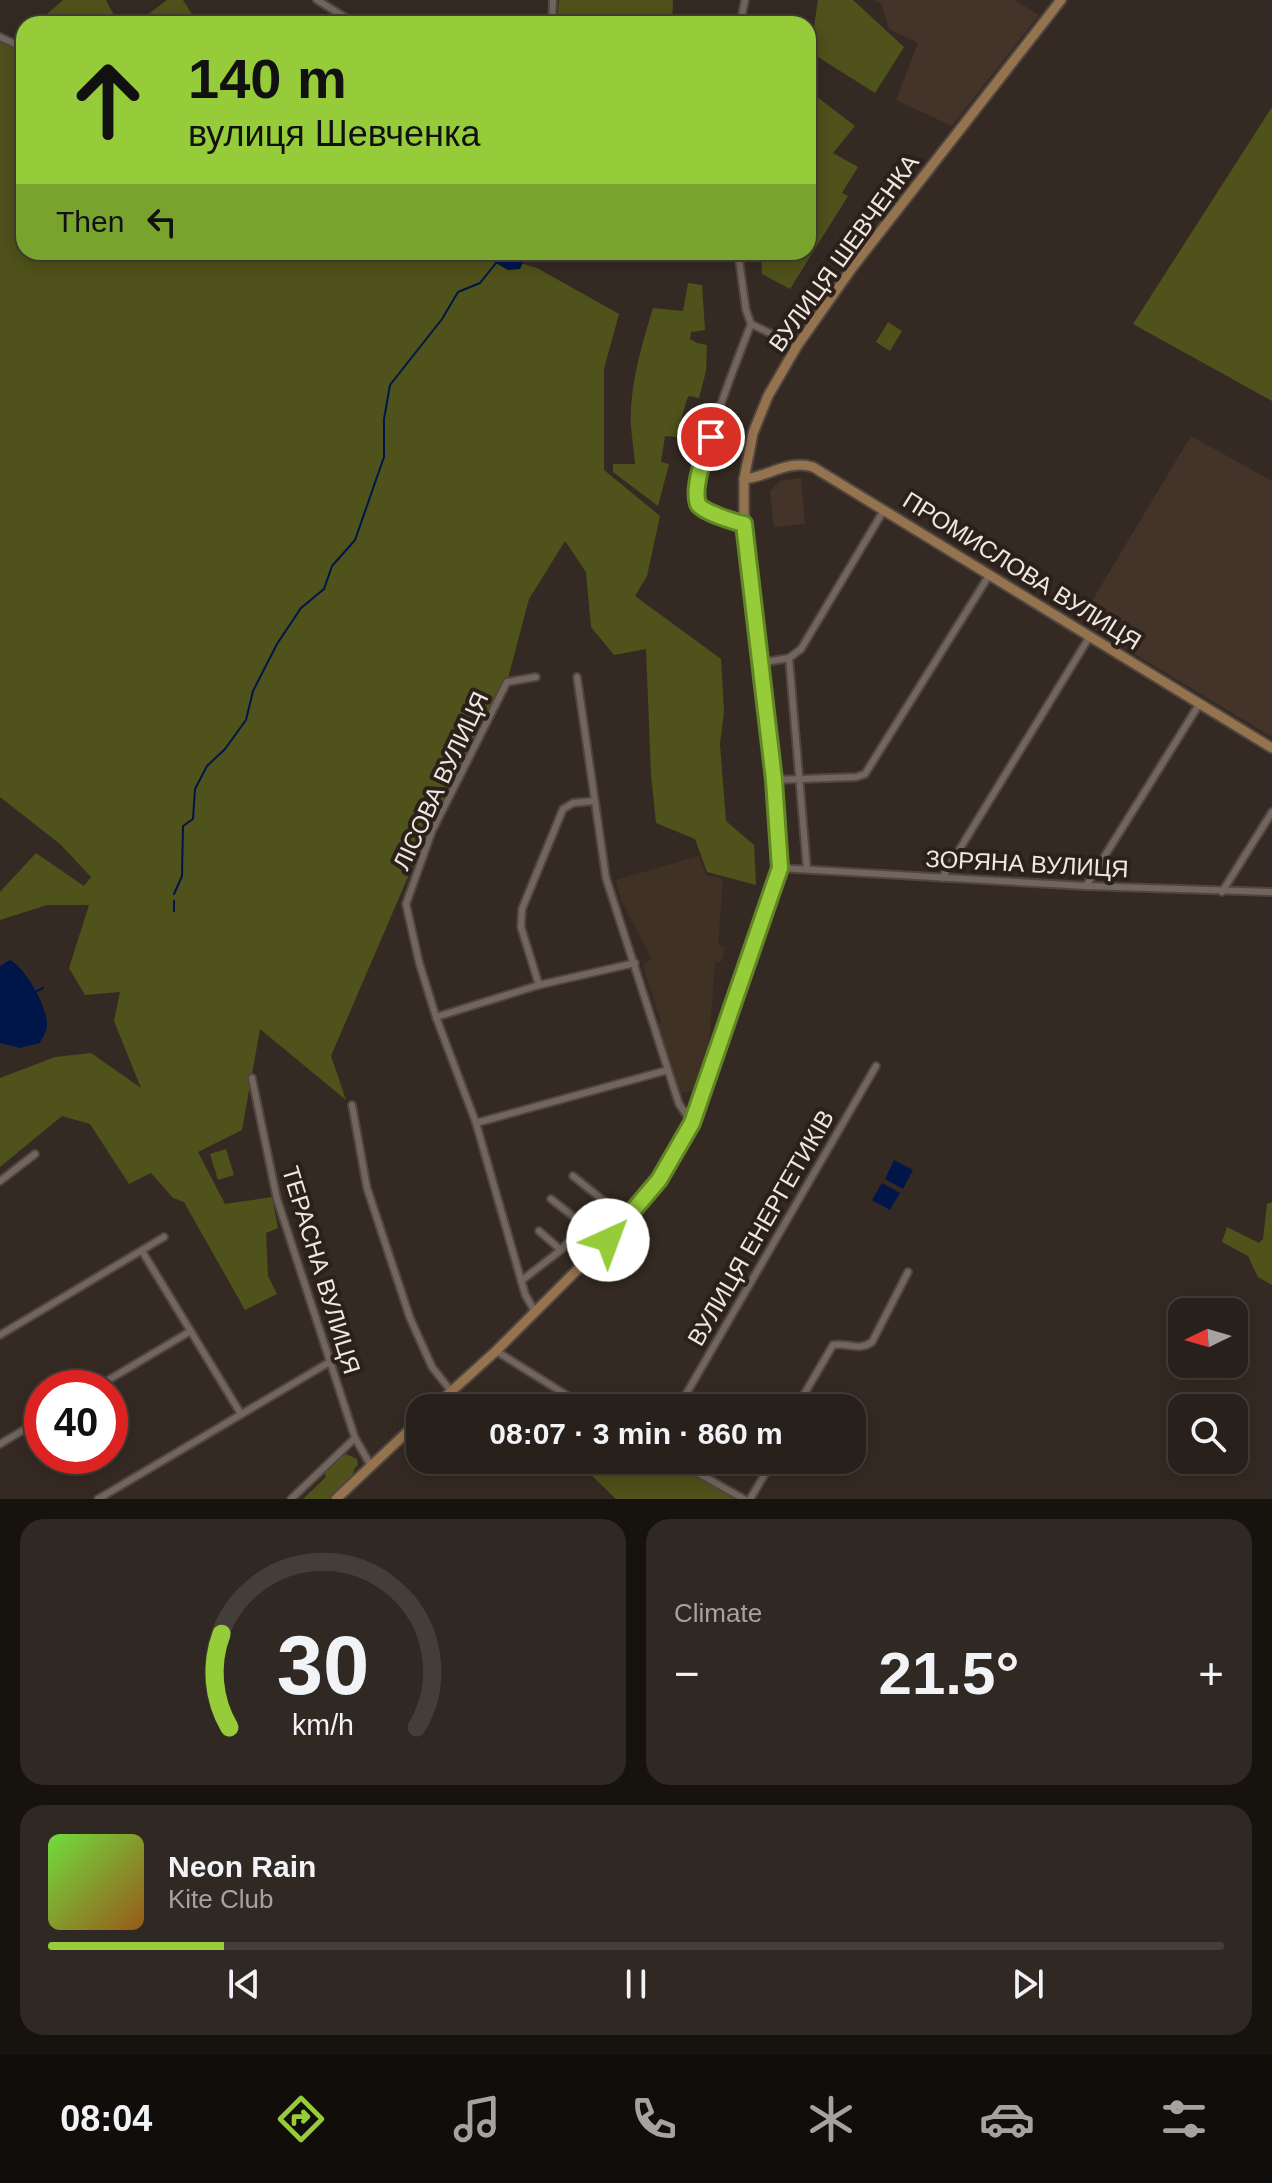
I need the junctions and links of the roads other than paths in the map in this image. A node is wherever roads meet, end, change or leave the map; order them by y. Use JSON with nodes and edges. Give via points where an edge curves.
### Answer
{"nodes":[{"id":1,"x":317,"y":0,"type":"edge"},
{"id":2,"x":1061,"y":0,"type":"edge"},
{"id":3,"x":343,"y":16,"type":"edge"},
{"id":4,"x":739,"y":260,"type":"edge"},
{"id":5,"x":751,"y":324,"type":"junction"},
{"id":6,"x":797,"y":346,"type":"junction"},
{"id":7,"x":744,"y":479,"type":"junction"},
{"id":8,"x":884,"y":510,"type":"junction"},
{"id":9,"x":744,"y":524,"type":"junction"},
{"id":10,"x":990,"y":574,"type":"junction"},
{"id":11,"x":1090,"y":636,"type":"junction"},
{"id":12,"x":789,"y":658,"type":"junction"},
{"id":13,"x":760,"y":663,"type":"junction"},
{"id":14,"x":536,"y":677,"type":"dead end"},
{"id":15,"x":577,"y":677,"type":"dead end"},
{"id":16,"x":1200,"y":703,"type":"junction"},
{"id":17,"x":1272,"y":748,"type":"edge"},
{"id":18,"x":774,"y":780,"type":"junction"},
{"id":19,"x":799,"y":780,"type":"junction"},
{"id":20,"x":594,"y":801,"type":"junction"},
{"id":21,"x":1272,"y":812,"type":"edge"},
{"id":22,"x":780,"y":868,"type":"junction"},
{"id":23,"x":807,"y":869,"type":"junction"},
{"id":24,"x":942,"y":878,"type":"junction"},
{"id":25,"x":1086,"y":886,"type":"junction"},
{"id":26,"x":1222,"y":892,"type":"junction"},
{"id":27,"x":1272,"y":892,"type":"edge"},
{"id":28,"x":635,"y":963,"type":"junction"},
{"id":29,"x":539,"y":985,"type":"junction"},
{"id":30,"x":436,"y":1017,"type":"junction"},
{"id":31,"x":876,"y":1066,"type":"dead end"},
{"id":32,"x":668,"y":1070,"type":"junction"},
{"id":33,"x":252,"y":1078,"type":"dead end"},
{"id":34,"x":352,"y":1105,"type":"dead end"},
{"id":35,"x":476,"y":1123,"type":"junction"},
{"id":36,"x":692,"y":1123,"type":"junction"},
{"id":37,"x":35,"y":1154,"type":"dead end"},
{"id":38,"x":573,"y":1176,"type":"dead end"},
{"id":39,"x":0,"y":1181,"type":"edge"},
{"id":40,"x":551,"y":1199,"type":"dead end"},
{"id":41,"x":584,"y":1225,"type":"junction"},
{"id":42,"x":539,"y":1231,"type":"dead end"},
{"id":43,"x":164,"y":1237,"type":"dead end"},
{"id":44,"x":561,"y":1250,"type":"junction"},
{"id":45,"x":142,"y":1251,"type":"junction"},
{"id":46,"x":908,"y":1272,"type":"dead end"},
{"id":47,"x":521,"y":1281,"type":"junction"},
{"id":48,"x":535,"y":1312,"type":"junction"},
{"id":49,"x":189,"y":1332,"type":"junction"},
{"id":50,"x":0,"y":1335,"type":"edge"},
{"id":51,"x":496,"y":1351,"type":"junction"},
{"id":52,"x":328,"y":1363,"type":"junction"},
{"id":53,"x":125,"y":1370,"type":"edge"},
{"id":54,"x":451,"y":1391,"type":"junction"},
{"id":55,"x":448,"y":1394,"type":"edge"},
{"id":56,"x":565,"y":1394,"type":"edge"},
{"id":57,"x":686,"y":1394,"type":"edge"},
{"id":58,"x":804,"y":1394,"type":"edge"},
{"id":59,"x":241,"y":1414,"type":"junction"},
{"id":60,"x":24,"y":1430,"type":"edge"},
{"id":61,"x":406,"y":1433,"type":"edge"},
{"id":62,"x":355,"y":1438,"type":"junction"},
{"id":63,"x":0,"y":1444,"type":"edge"},
{"id":64,"x":371,"y":1466,"type":"junction"},
{"id":65,"x":700,"y":1474,"type":"edge"},
{"id":66,"x":765,"y":1474,"type":"edge"},
{"id":67,"x":98,"y":1499,"type":"edge"},
{"id":68,"x":291,"y":1499,"type":"edge"},
{"id":69,"x":336,"y":1499,"type":"edge"},
{"id":70,"x":744,"y":1499,"type":"edge"},
{"id":71,"x":750,"y":1499,"type":"edge"}],
"edges":[{"from":1,"to":3,"type":"street"},
{"from":2,"to":6,"type":"street","name":"ВУЛИЦЯ ШЕВЧЕНКА"},
{"from":4,"to":5,"type":"street"},
{"from":5,"to":6,"type":"street"},
{"from":5,"to":9,"type":"street","via":[[700,466],[697,503]]},
{"from":6,"to":7,"type":"street","name":"ВУЛИЦЯ ШЕВЧЕНКА","via":[[761,413]]},
{"from":7,"to":8,"type":"street","name":"ПРОМИСЛОВА ВУЛИЦЯ","via":[[806,465]]},
{"from":7,"to":9,"type":"street","name":"ВУЛИЦЯ ШЕВЧЕНКА"},
{"from":8,"to":10,"type":"street","name":"ПРОМИСЛОВА ВУЛИЦЯ"},
{"from":8,"to":12,"type":"street","via":[[801,649]]},
{"from":9,"to":13,"type":"street","name":"ВУЛИЦЯ ШЕВЧЕНКА"},
{"from":10,"to":11,"type":"street","name":"ПРОМИСЛОВА ВУЛИЦЯ"},
{"from":10,"to":19,"type":"street","via":[[865,774]]},
{"from":11,"to":16,"type":"street","name":"ПРОМИСЛОВА ВУЛИЦЯ"},
{"from":11,"to":24,"type":"street"},
{"from":12,"to":13,"type":"street"},
{"from":12,"to":19,"type":"street"},
{"from":13,"to":18,"type":"street","name":"ВУЛИЦЯ ШЕВЧЕНКА"},
{"from":14,"to":30,"type":"street","name":"ЛІСОВА ВУЛИЦЯ","via":[[507,682],[432,831],[406,904]]},
{"from":15,"to":20,"type":"street"},
{"from":16,"to":17,"type":"street","name":"ПРОМИСЛОВА ВУЛИЦЯ"},
{"from":16,"to":25,"type":"street"},
{"from":18,"to":19,"type":"street"},
{"from":18,"to":22,"type":"street","name":"ВУЛИЦЯ ШЕВЧЕНКА"},
{"from":19,"to":23,"type":"street"},
{"from":20,"to":28,"type":"street","via":[[606,878]]},
{"from":20,"to":29,"type":"street","via":[[563,809],[522,909],[521,927]]},
{"from":21,"to":26,"type":"street"},
{"from":22,"to":23,"type":"street","name":"ЗОРЯНА ВУЛИЦЯ"},
{"from":22,"to":36,"type":"street","name":"ВУЛИЦЯ ШЕВЧЕНКА"},
{"from":23,"to":24,"type":"street","name":"ЗОРЯНА ВУЛИЦЯ"},
{"from":24,"to":25,"type":"street","name":"ЗОРЯНА ВУЛИЦЯ"},
{"from":25,"to":26,"type":"street","name":"ЗОРЯНА ВУЛИЦЯ"},
{"from":26,"to":27,"type":"street","name":"ЗОРЯНА ВУЛИЦЯ"},
{"from":28,"to":29,"type":"street"},
{"from":28,"to":32,"type":"street"},
{"from":29,"to":30,"type":"street"},
{"from":30,"to":35,"type":"street","name":"ЛІСОВА ВУЛИЦЯ"},
{"from":31,"to":57,"type":"street","name":"ВУЛИЦЯ ЕНЕРГЕТИКІВ"},
{"from":32,"to":35,"type":"street"},
{"from":32,"to":36,"type":"street","via":[[679,1104]]},
{"from":33,"to":52,"type":"street","name":"ТЕРАСНА ВУЛИЦЯ","via":[[277,1199]]},
{"from":34,"to":54,"type":"street","via":[[367,1188],[410,1318],[432,1367]]},
{"from":35,"to":47,"type":"street","name":"ЛІСОВА ВУЛИЦЯ"},
{"from":36,"to":48,"type":"street","name":"ВУЛИЦЯ ШЕВЧЕНКА","via":[[637,1208]]},
{"from":37,"to":39,"type":"street"},
{"from":38,"to":41,"type":"street","via":[[604,1201]]},
{"from":40,"to":41,"type":"street"},
{"from":41,"to":44,"type":"street"},
{"from":42,"to":44,"type":"street"},
{"from":43,"to":45,"type":"street"},
{"from":44,"to":47,"type":"street"},
{"from":45,"to":49,"type":"street"},
{"from":45,"to":50,"type":"street"},
{"from":46,"to":58,"type":"street","via":[[872,1342],[862,1348],[833,1345]]},
{"from":47,"to":48,"type":"street","name":"ЛІСОВА ВУЛИЦЯ"},
{"from":48,"to":51,"type":"street","name":"ВУЛИЦЯ ШЕВЧЕНКА"},
{"from":49,"to":53,"type":"street"},
{"from":49,"to":59,"type":"street"},
{"from":51,"to":54,"type":"street","name":"ВУЛИЦЯ ШЕВЧЕНКА"},
{"from":51,"to":56,"type":"street"},
{"from":52,"to":59,"type":"street"},
{"from":52,"to":62,"type":"street","name":"ТЕРАСНА ВУЛИЦЯ"},
{"from":54,"to":55,"type":"street","name":"ВУЛИЦЯ ШЕВЧЕНКА"},
{"from":59,"to":67,"type":"street"},
{"from":60,"to":63,"type":"street"},
{"from":61,"to":64,"type":"street"},
{"from":62,"to":64,"type":"street","name":"ТЕРАСНА ВУЛИЦЯ"},
{"from":62,"to":68,"type":"street"},
{"from":64,"to":69,"type":"street"},
{"from":65,"to":70,"type":"street"},
{"from":66,"to":71,"type":"street"}]}
